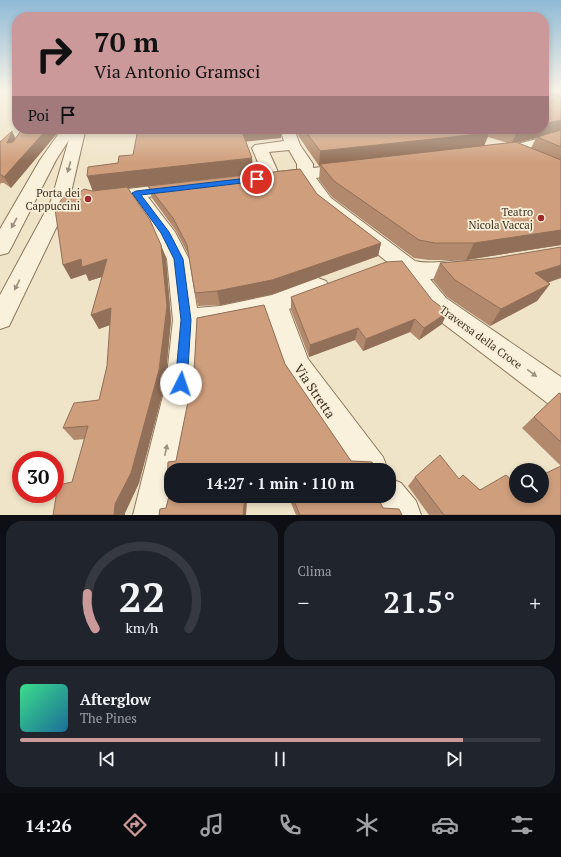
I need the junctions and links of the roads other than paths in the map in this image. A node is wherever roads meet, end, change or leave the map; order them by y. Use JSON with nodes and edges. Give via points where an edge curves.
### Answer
{"nodes":[{"id":1,"x":66,"y":134,"type":"edge"},
{"id":2,"x":77,"y":134,"type":"edge"},
{"id":3,"x":289,"y":134,"type":"edge"},
{"id":4,"x":561,"y":137,"type":"edge"},
{"id":5,"x":293,"y":145,"type":"junction"},
{"id":6,"x":484,"y":149,"type":"edge"},
{"id":7,"x":511,"y":151,"type":"junction"},
{"id":8,"x":533,"y":160,"type":"edge"},
{"id":9,"x":368,"y":167,"type":"edge"},
{"id":10,"x":305,"y":174,"type":"junction"},
{"id":11,"x":196,"y":186,"type":"edge"},
{"id":12,"x":136,"y":193,"type":"junction"},
{"id":13,"x":60,"y":201,"type":"junction"},
{"id":14,"x":0,"y":248,"type":"edge"},
{"id":15,"x":406,"y":265,"type":"junction"},
{"id":16,"x":490,"y":265,"type":"edge"},
{"id":17,"x":373,"y":268,"type":"edge"},
{"id":18,"x":340,"y":279,"type":"edge"},
{"id":19,"x":275,"y":304,"type":"junction"},
{"id":20,"x":0,"y":319,"type":"edge"},
{"id":21,"x":186,"y":320,"type":"junction"},
{"id":22,"x":561,"y":395,"type":"edge"},
{"id":23,"x":365,"y":463,"type":"edge"},
{"id":24,"x":393,"y":503,"type":"edge"},
{"id":25,"x":152,"y":515,"type":"edge"},
{"id":26,"x":402,"y":515,"type":"edge"}],
"edges":[{"from":1,"to":14,"type":"street","one_way":true,"via":[[48,160]]},
{"from":2,"to":13,"type":"street","one_way":true},
{"from":3,"to":5,"type":"street","name":"Traversa della Croce"},
{"from":4,"to":7,"type":"street"},
{"from":5,"to":10,"type":"street","name":"Traversa della Croce","via":[[305,164]]},
{"from":5,"to":10,"type":"street","via":[[260,148],[264,178]]},
{"from":6,"to":7,"type":"street"},
{"from":7,"to":8,"type":"street"},
{"from":9,"to":10,"type":"street"},
{"from":10,"to":15,"type":"street","name":"Traversa della Croce","via":[[324,202]]},
{"from":11,"to":12,"type":"street"},
{"from":12,"to":13,"type":"street"},
{"from":12,"to":21,"type":"street","via":[[165,232],[178,259]]},
{"from":13,"to":20,"type":"street","one_way":true},
{"from":15,"to":16,"type":"street","via":[[424,271],[440,272]]},
{"from":15,"to":17,"type":"street","via":[[391,264]]},
{"from":15,"to":22,"type":"street","name":"Traversa della Croce","one_way":true,"via":[[437,305]]},
{"from":18,"to":19,"type":"street"},
{"from":19,"to":21,"type":"street","via":[[220,316]]},
{"from":19,"to":23,"type":"street","name":"Via Stretta","via":[[296,366]]},
{"from":25,"to":21,"type":"street","one_way":true,"via":[[181,384]]},
{"from":24,"to":26,"type":"street"}]}
